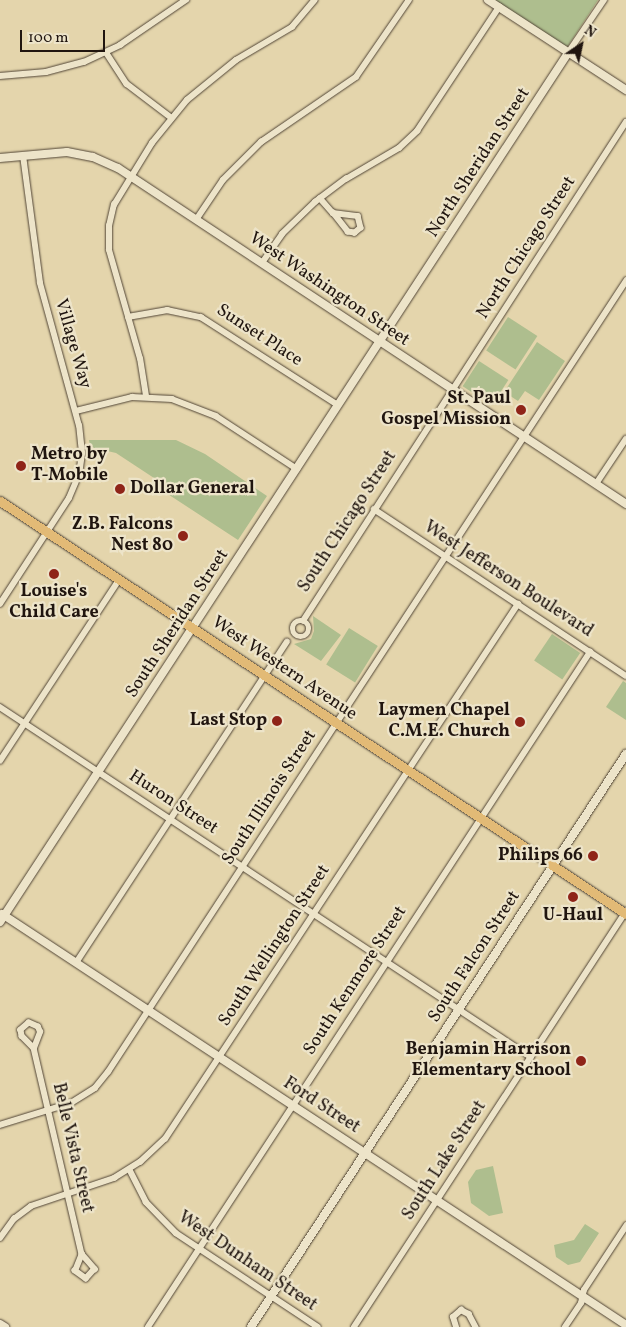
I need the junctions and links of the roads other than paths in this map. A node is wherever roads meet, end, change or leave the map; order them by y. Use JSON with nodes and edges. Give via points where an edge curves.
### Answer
{"nodes":[{"id":1,"x":186,"y":0,"type":"edge"},
{"id":2,"x":315,"y":0,"type":"edge"},
{"id":3,"x":409,"y":0,"type":"edge"},
{"id":4,"x":488,"y":0,"type":"edge"},
{"id":5,"x":604,"y":0,"type":"edge"},
{"id":6,"x":499,"y":7,"type":"junction"},
{"id":7,"x":106,"y":52,"type":"junction"},
{"id":8,"x":568,"y":53,"type":"junction"},
{"id":9,"x":0,"y":76,"type":"edge"},
{"id":10,"x":626,"y":90,"type":"edge"},
{"id":11,"x":172,"y":118,"type":"junction"},
{"id":12,"x":626,"y":122,"type":"edge"},
{"id":13,"x":23,"y":156,"type":"junction"},
{"id":14,"x":0,"y":158,"type":"edge"},
{"id":15,"x":131,"y":176,"type":"junction"},
{"id":16,"x":320,"y":198,"type":"junction"},
{"id":17,"x":333,"y":213,"type":"junction"},
{"id":18,"x":196,"y":220,"type":"junction"},
{"id":19,"x":262,"y":264,"type":"junction"},
{"id":20,"x":626,"y":281,"type":"edge"},
{"id":21,"x":128,"y":317,"type":"junction"},
{"id":22,"x":380,"y":342,"type":"junction"},
{"id":23,"x":453,"y":389,"type":"junction"},
{"id":24,"x":146,"y":396,"type":"junction"},
{"id":25,"x":338,"y":405,"type":"junction"},
{"id":26,"x":76,"y":411,"type":"junction"},
{"id":27,"x":524,"y":437,"type":"junction"},
{"id":28,"x":626,"y":439,"type":"edge"},
{"id":29,"x":297,"y":469,"type":"junction"},
{"id":30,"x":596,"y":484,"type":"junction"},
{"id":31,"x":0,"y":501,"type":"edge"},
{"id":32,"x":626,"y":504,"type":"edge"},
{"id":33,"x":374,"y":509,"type":"junction"},
{"id":34,"x":47,"y":532,"type":"junction"},
{"id":35,"x":446,"y":557,"type":"junction"},
{"id":36,"x":119,"y":580,"type":"junction"},
{"id":37,"x":0,"y":604,"type":"edge"},
{"id":38,"x":518,"y":604,"type":"junction"},
{"id":39,"x":303,"y":621,"type":"dead end"},
{"id":40,"x":192,"y":628,"type":"junction"},
{"id":41,"x":287,"y":642,"type":"dead end"},
{"id":42,"x":590,"y":652,"type":"junction"},
{"id":43,"x":264,"y":676,"type":"junction"},
{"id":44,"x":626,"y":676,"type":"edge"},
{"id":45,"x":0,"y":707,"type":"edge"},
{"id":46,"x":25,"y":723,"type":"junction"},
{"id":47,"x":336,"y":723,"type":"junction"},
{"id":48,"x":626,"y":754,"type":"edge"},
{"id":49,"x":0,"y":761,"type":"edge"},
{"id":50,"x":409,"y":771,"type":"junction"},
{"id":51,"x":98,"y":772,"type":"junction"},
{"id":52,"x":481,"y":818,"type":"junction"},
{"id":53,"x":171,"y":819,"type":"junction"},
{"id":54,"x":552,"y":866,"type":"junction"},
{"id":55,"x":242,"y":867,"type":"junction"},
{"id":56,"x":626,"y":913,"type":"edge"},
{"id":57,"x":314,"y":915,"type":"junction"},
{"id":58,"x":1,"y":917,"type":"edge"},
{"id":59,"x":386,"y":962,"type":"junction"},
{"id":60,"x":76,"y":963,"type":"junction"},
{"id":61,"x":148,"y":1010,"type":"junction"},
{"id":62,"x":458,"y":1010,"type":"junction"},
{"id":63,"x":34,"y":1048,"type":"dead end"},
{"id":64,"x":531,"y":1056,"type":"junction"},
{"id":65,"x":220,"y":1058,"type":"junction"},
{"id":66,"x":293,"y":1106,"type":"junction"},
{"id":67,"x":48,"y":1110,"type":"junction"},
{"id":68,"x":0,"y":1124,"type":"edge"},
{"id":69,"x":365,"y":1153,"type":"junction"},
{"id":70,"x":130,"y":1170,"type":"junction"},
{"id":71,"x":67,"y":1194,"type":"junction"},
{"id":72,"x":437,"y":1200,"type":"junction"},
{"id":73,"x":626,"y":1226,"type":"edge"},
{"id":74,"x":0,"y":1238,"type":"edge"},
{"id":75,"x":199,"y":1249,"type":"junction"},
{"id":76,"x":82,"y":1254,"type":"dead end"},
{"id":77,"x":271,"y":1297,"type":"junction"},
{"id":78,"x":582,"y":1297,"type":"junction"},
{"id":79,"x":0,"y":1324,"type":"edge"},
{"id":80,"x":626,"y":1326,"type":"edge"},
{"id":81,"x":5,"y":1327,"type":"edge"},
{"id":82,"x":148,"y":1327,"type":"edge"},
{"id":83,"x":251,"y":1327,"type":"edge"},
{"id":84,"x":318,"y":1327,"type":"edge"},
{"id":85,"x":354,"y":1327,"type":"edge"},
{"id":86,"x":456,"y":1327,"type":"edge"},
{"id":87,"x":476,"y":1327,"type":"edge"},
{"id":88,"x":565,"y":1327,"type":"edge"}],
"edges":[{"from":1,"to":7,"type":"street"},
{"from":2,"to":11,"type":"street","via":[[292,27],[220,72]]},
{"from":3,"to":18,"type":"street","via":[[356,77],[261,142],[224,180]]},
{"from":4,"to":6,"type":"street"},
{"from":5,"to":8,"type":"street","name":"North Sheridan Street"},
{"from":6,"to":8,"type":"street"},
{"from":6,"to":16,"type":"street","via":[[417,131],[399,148]]},
{"from":7,"to":9,"type":"street","via":[[46,72]]},
{"from":7,"to":11,"type":"street","via":[[127,84]]},
{"from":8,"to":10,"type":"street"},
{"from":8,"to":22,"type":"street","name":"North Sheridan Street"},
{"from":11,"to":15,"type":"street"},
{"from":12,"to":23,"type":"street","name":"North Chicago Street"},
{"from":13,"to":14,"type":"street","name":"West Washington Street"},
{"from":13,"to":15,"type":"street","name":"West Washington Street","via":[[79,153],[105,161]]},
{"from":13,"to":26,"type":"street","name":"Village Way","via":[[40,283]]},
{"from":15,"to":18,"type":"street","name":"West Washington Street"},
{"from":15,"to":21,"type":"street","via":[[114,204],[108,238]]},
{"from":16,"to":17,"type":"street"},
{"from":16,"to":19,"type":"street","via":[[291,224]]},
{"from":17,"to":17,"type":"street","via":[[358,216],[362,221],[361,229],[348,232]]},
{"from":18,"to":19,"type":"street","name":"West Washington Street"},
{"from":19,"to":22,"type":"street","name":"West Washington Street"},
{"from":20,"to":27,"type":"street","name":"South Illinois Street"},
{"from":21,"to":24,"type":"street"},
{"from":21,"to":25,"type":"street","name":"Sunset Place","via":[[167,310],[201,317]]},
{"from":22,"to":23,"type":"street","name":"West Washington Street"},
{"from":22,"to":25,"type":"street","name":"South Sheridan Street"},
{"from":23,"to":27,"type":"street","name":"West Washington Street"},
{"from":23,"to":33,"type":"street","name":"South Chicago Street"},
{"from":24,"to":26,"type":"street","via":[[121,398]]},
{"from":24,"to":29,"type":"street","via":[[172,399],[202,409]]},
{"from":25,"to":29,"type":"street","name":"South Sheridan Street"},
{"from":26,"to":34,"type":"street","name":"Village Way","via":[[82,441],[79,475],[70,498]]},
{"from":27,"to":30,"type":"street","name":"West Washington Street"},
{"from":27,"to":35,"type":"street","name":"South Illinois Street"},
{"from":28,"to":30,"type":"street"},
{"from":29,"to":40,"type":"street","name":"South Sheridan Street"},
{"from":30,"to":32,"type":"street","name":"West Washington Street"},
{"from":31,"to":34,"type":"main road","name":"West Western Avenue"},
{"from":33,"to":35,"type":"street","name":"West Jefferson Boulevard"},
{"from":33,"to":39,"type":"street","name":"South Chicago Street"},
{"from":34,"to":36,"type":"main road","name":"West Western Avenue"},
{"from":34,"to":37,"type":"street","name":"Village Way"},
{"from":35,"to":38,"type":"street","name":"West Jefferson Boulevard"},
{"from":35,"to":47,"type":"street","name":"South Illinois Street"},
{"from":36,"to":40,"type":"main road","name":"West Western Avenue"},
{"from":36,"to":46,"type":"street"},
{"from":38,"to":42,"type":"street","name":"West Jefferson Boulevard"},
{"from":38,"to":50,"type":"street","name":"South Wellington Street"},
{"from":40,"to":43,"type":"main road","name":"West Western Avenue"},
{"from":40,"to":51,"type":"street","name":"South Sheridan Street"},
{"from":41,"to":43,"type":"street"},
{"from":42,"to":44,"type":"street","name":"West Jefferson Boulevard"},
{"from":42,"to":52,"type":"street","name":"South Kenmore Street"},
{"from":43,"to":47,"type":"main road","name":"West Western Avenue"},
{"from":43,"to":53,"type":"street"},
{"from":45,"to":46,"type":"street","name":"Huron Street"},
{"from":46,"to":49,"type":"street"},
{"from":46,"to":51,"type":"street","name":"Huron Street"},
{"from":47,"to":50,"type":"main road","name":"West Western Avenue"},
{"from":47,"to":55,"type":"street","name":"South Illinois Street"},
{"from":48,"to":54,"type":"street","name":"South Falcon Street"},
{"from":50,"to":52,"type":"main road","name":"West Western Avenue"},
{"from":50,"to":57,"type":"street","name":"South Wellington Street"},
{"from":51,"to":53,"type":"street","name":"Huron Street"},
{"from":51,"to":58,"type":"street","name":"South Sheridan Street"},
{"from":52,"to":54,"type":"main road","name":"West Western Avenue"},
{"from":52,"to":59,"type":"street","name":"South Kenmore Street"},
{"from":53,"to":55,"type":"street","name":"Huron Street"},
{"from":53,"to":60,"type":"street"},
{"from":54,"to":56,"type":"main road","name":"West Western Avenue"},
{"from":54,"to":62,"type":"street","name":"South Falcon Street"},
{"from":55,"to":57,"type":"street","name":"Huron Street"},
{"from":55,"to":61,"type":"street","name":"South Illinois Street"},
{"from":56,"to":64,"type":"street","name":"South Lake Street"},
{"from":57,"to":59,"type":"street","name":"Huron Street"},
{"from":57,"to":65,"type":"street","name":"South Wellington Street"},
{"from":58,"to":60,"type":"street","name":"Ford Street"},
{"from":59,"to":62,"type":"street","name":"Huron Street"},
{"from":59,"to":66,"type":"street","name":"South Kenmore Street"},
{"from":60,"to":61,"type":"street","name":"Ford Street"},
{"from":61,"to":65,"type":"street","name":"Ford Street"},
{"from":61,"to":67,"type":"street","name":"South Illinois Street","via":[[95,1088],[70,1103]]},
{"from":62,"to":64,"type":"street","name":"Huron Street"},
{"from":62,"to":69,"type":"street","name":"South Falcon Street"},
{"from":63,"to":67,"type":"street","name":"Belle Vista Street"},
{"from":64,"to":72,"type":"street","name":"South Lake Street"},
{"from":65,"to":66,"type":"street","name":"Ford Street"},
{"from":65,"to":70,"type":"street","name":"South Wellington Street","via":[[165,1139]]},
{"from":66,"to":69,"type":"street","name":"Ford Street"},
{"from":66,"to":75,"type":"street","name":"South Kenmore Street"},
{"from":67,"to":68,"type":"street","name":"South Illinois Street"},
{"from":67,"to":71,"type":"street","name":"Belle Vista Street"},
{"from":69,"to":72,"type":"street","name":"Ford Street"},
{"from":69,"to":77,"type":"street","name":"South Falcon Street"},
{"from":70,"to":71,"type":"street","name":"South Wellington Street","via":[[102,1184]]},
{"from":70,"to":75,"type":"street","name":"West Dunham Street","via":[[156,1215]]},
{"from":71,"to":74,"type":"street","name":"South Wellington Street","via":[[31,1206],[14,1219]]},
{"from":71,"to":76,"type":"street","name":"Belle Vista Street"},
{"from":72,"to":78,"type":"street","name":"Ford Street"},
{"from":72,"to":85,"type":"street","name":"South Lake Street"},
{"from":73,"to":78,"type":"street"},
{"from":75,"to":77,"type":"street","name":"West Dunham Street"},
{"from":75,"to":82,"type":"street","name":"South Kenmore Street"},
{"from":77,"to":83,"type":"street","name":"South Falcon Street"},
{"from":77,"to":84,"type":"street","name":"West Dunham Street"},
{"from":78,"to":80,"type":"street","name":"Ford Street"},
{"from":78,"to":88,"type":"street"},
{"from":79,"to":81,"type":"street"},
{"from":86,"to":87,"type":"street","via":[[453,1317],[461,1310],[469,1314]]}]}
